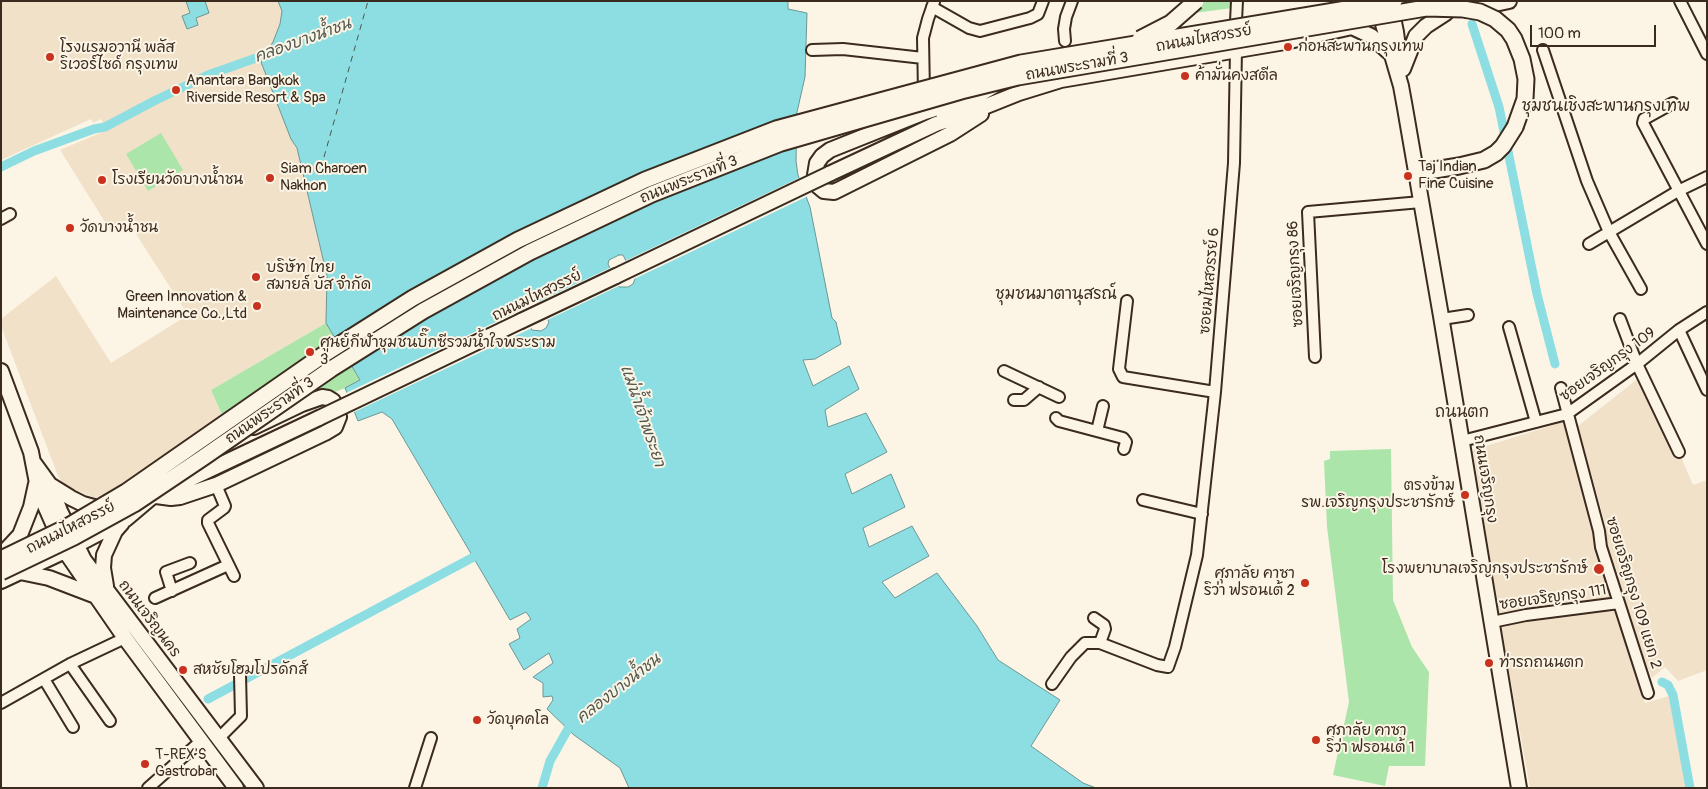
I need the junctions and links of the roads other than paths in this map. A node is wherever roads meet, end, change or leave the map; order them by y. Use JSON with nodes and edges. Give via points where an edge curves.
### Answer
{"nodes":[{"id":1,"x":1043,"y":1,"type":"edge"},
{"id":2,"x":1072,"y":1,"type":"edge"},
{"id":3,"x":1196,"y":1,"type":"edge"},
{"id":4,"x":1238,"y":1,"type":"edge"},
{"id":5,"x":1376,"y":1,"type":"edge"},
{"id":6,"x":1390,"y":1,"type":"edge"},
{"id":7,"x":1394,"y":1,"type":"edge"},
{"id":8,"x":1461,"y":1,"type":"edge"},
{"id":9,"x":1680,"y":1,"type":"edge"},
{"id":10,"x":1344,"y":2,"type":"edge"},
{"id":11,"x":1502,"y":2,"type":"edge"},
{"id":12,"x":933,"y":4,"type":"edge"},
{"id":13,"x":1426,"y":8,"type":"junction"},
{"id":14,"x":1446,"y":13,"type":"junction"},
{"id":15,"x":1388,"y":20,"type":"junction"},
{"id":16,"x":1236,"y":21,"type":"junction"},
{"id":17,"x":1352,"y":27,"type":"junction"},
{"id":18,"x":1065,"y":41,"type":"dead end"},
{"id":19,"x":1120,"y":48,"type":"junction"},
{"id":20,"x":812,"y":50,"type":"dead end"},
{"id":21,"x":1236,"y":50,"type":"junction"},
{"id":22,"x":1543,"y":50,"type":"dead end"},
{"id":23,"x":1390,"y":53,"type":"junction"},
{"id":24,"x":1707,"y":54,"type":"edge"},
{"id":25,"x":922,"y":58,"type":"junction"},
{"id":26,"x":1401,"y":82,"type":"junction"},
{"id":27,"x":978,"y":94,"type":"junction"},
{"id":28,"x":1673,"y":102,"type":"dead end"},
{"id":29,"x":993,"y":104,"type":"junction"},
{"id":30,"x":925,"y":112,"type":"junction"},
{"id":31,"x":936,"y":124,"type":"junction"},
{"id":32,"x":1416,"y":173,"type":"junction"},
{"id":33,"x":1707,"y":178,"type":"edge"},
{"id":34,"x":1678,"y":191,"type":"junction"},
{"id":35,"x":1421,"y":202,"type":"junction"},
{"id":36,"x":1703,"y":228,"type":"edge"},
{"id":37,"x":1609,"y":232,"type":"junction"},
{"id":38,"x":1589,"y":244,"type":"dead end"},
{"id":39,"x":1707,"y":244,"type":"edge"},
{"id":40,"x":1641,"y":289,"type":"dead end"},
{"id":41,"x":1127,"y":302,"type":"dead end"},
{"id":42,"x":1707,"y":312,"type":"edge"},
{"id":43,"x":1468,"y":315,"type":"dead end"},
{"id":44,"x":1442,"y":319,"type":"junction"},
{"id":45,"x":1620,"y":319,"type":"dead end"},
{"id":46,"x":1509,"y":327,"type":"dead end"},
{"id":47,"x":1679,"y":330,"type":"junction"},
{"id":48,"x":1315,"y":357,"type":"dead end"},
{"id":49,"x":1637,"y":364,"type":"junction"},
{"id":50,"x":1,"y":371,"type":"edge"},
{"id":51,"x":1004,"y":371,"type":"dead end"},
{"id":52,"x":1039,"y":387,"type":"junction"},
{"id":53,"x":1561,"y":388,"type":"dead end"},
{"id":54,"x":1707,"y":390,"type":"edge"},
{"id":55,"x":1215,"y":392,"type":"junction"},
{"id":56,"x":1059,"y":397,"type":"dead end"},
{"id":57,"x":1014,"y":400,"type":"dead end"},
{"id":58,"x":1103,"y":406,"type":"dead end"},
{"id":59,"x":1567,"y":414,"type":"junction"},
{"id":60,"x":1056,"y":418,"type":"dead end"},
{"id":61,"x":1536,"y":422,"type":"junction"},
{"id":62,"x":1097,"y":430,"type":"junction"},
{"id":63,"x":1462,"y":441,"type":"junction"},
{"id":64,"x":1124,"y":449,"type":"dead end"},
{"id":65,"x":1679,"y":452,"type":"dead end"},
{"id":66,"x":43,"y":484,"type":"junction"},
{"id":67,"x":216,"y":485,"type":"junction"},
{"id":68,"x":154,"y":497,"type":"junction"},
{"id":69,"x":1143,"y":500,"type":"dead end"},
{"id":70,"x":124,"y":502,"type":"junction"},
{"id":71,"x":101,"y":509,"type":"junction"},
{"id":72,"x":1202,"y":514,"type":"junction"},
{"id":73,"x":126,"y":519,"type":"junction"},
{"id":74,"x":60,"y":525,"type":"junction"},
{"id":75,"x":71,"y":548,"type":"junction"},
{"id":76,"x":3,"y":554,"type":"edge"},
{"id":77,"x":190,"y":563,"type":"dead end"},
{"id":78,"x":228,"y":565,"type":"junction"},
{"id":79,"x":1,"y":572,"type":"edge"},
{"id":80,"x":20,"y":572,"type":"junction"},
{"id":81,"x":234,"y":576,"type":"dead end"},
{"id":82,"x":1,"y":581,"type":"edge"},
{"id":83,"x":172,"y":591,"type":"junction"},
{"id":84,"x":101,"y":592,"type":"junction"},
{"id":85,"x":155,"y":598,"type":"dead end"},
{"id":86,"x":1619,"y":603,"type":"junction"},
{"id":87,"x":1094,"y":618,"type":"dead end"},
{"id":88,"x":1492,"y":622,"type":"junction"},
{"id":89,"x":125,"y":638,"type":"junction"},
{"id":90,"x":1100,"y":643,"type":"junction"},
{"id":91,"x":70,"y":664,"type":"junction"},
{"id":92,"x":240,"y":675,"type":"dead end"},
{"id":93,"x":44,"y":678,"type":"junction"},
{"id":94,"x":1052,"y":684,"type":"dead end"},
{"id":95,"x":1648,"y":693,"type":"dead end"},
{"id":96,"x":1,"y":703,"type":"edge"},
{"id":97,"x":110,"y":721,"type":"dead end"},
{"id":98,"x":73,"y":727,"type":"dead end"},
{"id":99,"x":220,"y":738,"type":"junction"},
{"id":100,"x":431,"y":738,"type":"dead end"},
{"id":101,"x":200,"y":741,"type":"junction"},
{"id":102,"x":148,"y":788,"type":"edge"},
{"id":103,"x":236,"y":788,"type":"edge"},
{"id":104,"x":256,"y":788,"type":"edge"},
{"id":105,"x":415,"y":788,"type":"edge"},
{"id":106,"x":1519,"y":788,"type":"edge"}],
"edges":[{"from":1,"to":12,"type":"street","via":[[1038,14],[1030,18],[980,30],[968,28]]},
{"from":2,"to":18,"type":"street","via":[[1066,17]]},
{"from":3,"to":19,"type":"main road","bridge":true,"via":[[1171,23]]},
{"from":4,"to":16,"type":"street"},
{"from":5,"to":15,"type":"main road","name":"ถนนเจริญกรุง"},
{"from":6,"to":15,"type":"main road","name":"ถนนเจริญกรุง"},
{"from":7,"to":19,"type":"main road","name":"ถนนพระรามที่ 3","bridge":true},
{"from":8,"to":13,"type":"main road","name":"ถนนพระรามที่ 3","bridge":true},
{"from":9,"to":24,"type":"street"},
{"from":10,"to":16,"type":"main road","name":"ถนนมไหสวรรย์"},
{"from":11,"to":14,"type":"main road"},
{"from":12,"to":25,"type":"street","via":[[923,38]]},
{"from":13,"to":32,"type":"main road","bridge":true,"via":[[1480,12],[1501,23],[1514,39],[1525,69],[1525,99],[1520,118],[1496,152],[1472,164]]},
{"from":13,"to":79,"type":"main road","name":"ถนนพระรามที่ 3","bridge":true,"via":[[1018,77],[781,143],[661,190],[530,252],[423,311],[331,369],[134,504]]},
{"from":14,"to":15,"type":"main road"},
{"from":14,"to":26,"type":"main road","via":[[1416,36]]},
{"from":15,"to":17,"type":"main road","name":"ถนนมไหสวรรย์"},
{"from":15,"to":23,"type":"main road","name":"ถนนเจริญกรุง"},
{"from":15,"to":26,"type":"main road","name":"ถนนเจริญกรุง"},
{"from":16,"to":27,"type":"main road","name":"ถนนมไหสวรรย์","via":[[1114,43],[1022,74]]},
{"from":17,"to":21,"type":"main road","name":"ถนนมไหสวรรย์"},
{"from":17,"to":23,"type":"main road","via":[[1371,36]]},
{"from":19,"to":76,"type":"main road","name":"ถนนพระรามที่ 3","bridge":true,"via":[[1021,63],[776,129],[636,184],[518,240],[413,298],[126,492],[67,527]]},
{"from":20,"to":25,"type":"street"},
{"from":21,"to":29,"type":"main road","name":"ถนนมไหสวรรย์","via":[[1061,80]]},
{"from":21,"to":55,"type":"street","name":"ซอยมไหสวรรย์ 6","via":[[1234,163]]},
{"from":22,"to":37,"type":"street","via":[[1587,181]]},
{"from":23,"to":26,"type":"main road","name":"ถนนเจริญกรุง"},
{"from":25,"to":30,"type":"street"},
{"from":26,"to":32,"type":"main road","name":"ถนนเจริญกรุง"},
{"from":27,"to":30,"type":"main road"},
{"from":27,"to":31,"type":"main road","name":"ถนนมไหสวรรย์"},
{"from":28,"to":34,"type":"street","via":[[1644,119],[1643,123]]},
{"from":29,"to":30,"type":"main road","via":[[950,134],[834,192],[824,191],[818,186],[815,175],[822,156],[839,146]]},
{"from":29,"to":31,"type":"main road","name":"ถนนมไหสวรรย์"},
{"from":31,"to":68,"type":"main road","name":"ถนนมไหสวรรย์","bridge":true},
{"from":32,"to":35,"type":"main road","name":"ถนนเจริญกรุง"},
{"from":33,"to":34,"type":"street"},
{"from":34,"to":36,"type":"street"},
{"from":34,"to":37,"type":"street"},
{"from":35,"to":44,"type":"main road","name":"ถนนเจริญกรุง"},
{"from":35,"to":48,"type":"street","name":"ซอยเจริญกรุง 86","via":[[1308,212]]},
{"from":36,"to":39,"type":"street"},
{"from":37,"to":38,"type":"street"},
{"from":37,"to":40,"type":"street"},
{"from":41,"to":55,"type":"street","via":[[1119,368],[1122,377]]},
{"from":42,"to":47,"type":"street","name":"ซอยเจริญกรุง 109"},
{"from":43,"to":44,"type":"street"},
{"from":44,"to":63,"type":"main road","name":"ถนนเจริญกรุง"},
{"from":45,"to":49,"type":"street"},
{"from":46,"to":61,"type":"street"},
{"from":47,"to":49,"type":"street","name":"ซอยเจริญกรุง 109"},
{"from":47,"to":54,"type":"street"},
{"from":49,"to":59,"type":"street","name":"ซอยเจริญกรุง 109"},
{"from":49,"to":65,"type":"street"},
{"from":50,"to":66,"type":"main road","name":"ถนนเจริญนคร"},
{"from":51,"to":52,"type":"street"},
{"from":52,"to":56,"type":"street"},
{"from":52,"to":57,"type":"street","via":[[1024,400]]},
{"from":53,"to":59,"type":"street","name":"ซอยเจริญกรุง 109 แยก 2"},
{"from":55,"to":72,"type":"street","name":"ซอยมไหสวรรย์ 6"},
{"from":58,"to":62,"type":"street"},
{"from":59,"to":61,"type":"street","name":"ซอยเจริญกรุง 109"},
{"from":59,"to":86,"type":"street","name":"ซอยเจริญกรุง 109 แยก 2"},
{"from":60,"to":62,"type":"street"},
{"from":61,"to":63,"type":"street","name":"ซอยเจริญกรุง 109"},
{"from":62,"to":64,"type":"street","via":[[1123,438],[1126,442]]},
{"from":63,"to":88,"type":"main road","name":"ถนนเจริญกรุง"},
{"from":66,"to":71,"type":"main road","via":[[83,504]]},
{"from":66,"to":74,"type":"main road","name":"ถนนเจริญนคร"},
{"from":66,"to":76,"type":"main road","via":[[20,535]]},
{"from":67,"to":68,"type":"main road","via":[[171,498]]},
{"from":67,"to":70,"type":"main road","via":[[335,427],[339,417],[333,401],[322,397],[302,404],[210,445]]},
{"from":67,"to":78,"type":"street","via":[[225,506],[208,522]]},
{"from":68,"to":70,"type":"main road","name":"ถนนมไหสวรรย์"},
{"from":68,"to":73,"type":"main road","name":"ถนนมไหสวรรย์"},
{"from":69,"to":72,"type":"street"},
{"from":70,"to":71,"type":"main road","name":"ถนนมไหสวรรย์"},
{"from":71,"to":74,"type":"main road","name":"ถนนมไหสวรรย์"},
{"from":72,"to":90,"type":"street","name":"ซอยมไหสวรรย์ 6","via":[[1197,555],[1168,666],[1157,665]]},
{"from":73,"to":75,"type":"main road","name":"ถนนมไหสวรรย์"},
{"from":73,"to":84,"type":"main road","via":[[104,554]]},
{"from":74,"to":75,"type":"main road","name":"ถนนเจริญนคร"},
{"from":74,"to":76,"type":"main road","name":"ถนนมไหสวรรย์"},
{"from":75,"to":80,"type":"main road","name":"ถนนมไหสวรรย์"},
{"from":75,"to":84,"type":"main road","name":"ถนนเจริญนคร"},
{"from":77,"to":83,"type":"street","via":[[166,572]]},
{"from":78,"to":81,"type":"street"},
{"from":78,"to":83,"type":"street"},
{"from":80,"to":82,"type":"main road","name":"ถนนมไหสวรรย์"},
{"from":80,"to":84,"type":"main road"},
{"from":83,"to":85,"type":"street"},
{"from":84,"to":89,"type":"main road","name":"ถนนเจริญนคร"},
{"from":84,"to":99,"type":"main road","name":"ถนนเจริญนคร"},
{"from":86,"to":88,"type":"street","name":"ซอยเจริญกรุง 111"},
{"from":86,"to":95,"type":"street","name":"ซอยเจริญกรุง 109 แยก 2"},
{"from":87,"to":90,"type":"street","via":[[1104,625]]},
{"from":88,"to":106,"type":"main road","name":"ถนนเจริญกรุง"},
{"from":89,"to":91,"type":"street"},
{"from":89,"to":101,"type":"main road","name":"ถนนเจริญนคร"},
{"from":90,"to":94,"type":"street","via":[[1085,643],[1078,648]]},
{"from":91,"to":93,"type":"street"},
{"from":91,"to":97,"type":"street"},
{"from":92,"to":99,"type":"street","via":[[241,716]]},
{"from":93,"to":96,"type":"street"},
{"from":93,"to":98,"type":"street"},
{"from":99,"to":104,"type":"main road","name":"ถนนเจริญนคร"},
{"from":100,"to":105,"type":"street"},
{"from":101,"to":102,"type":"street"},
{"from":101,"to":103,"type":"main road","name":"ถนนเจริญนคร"}]}
